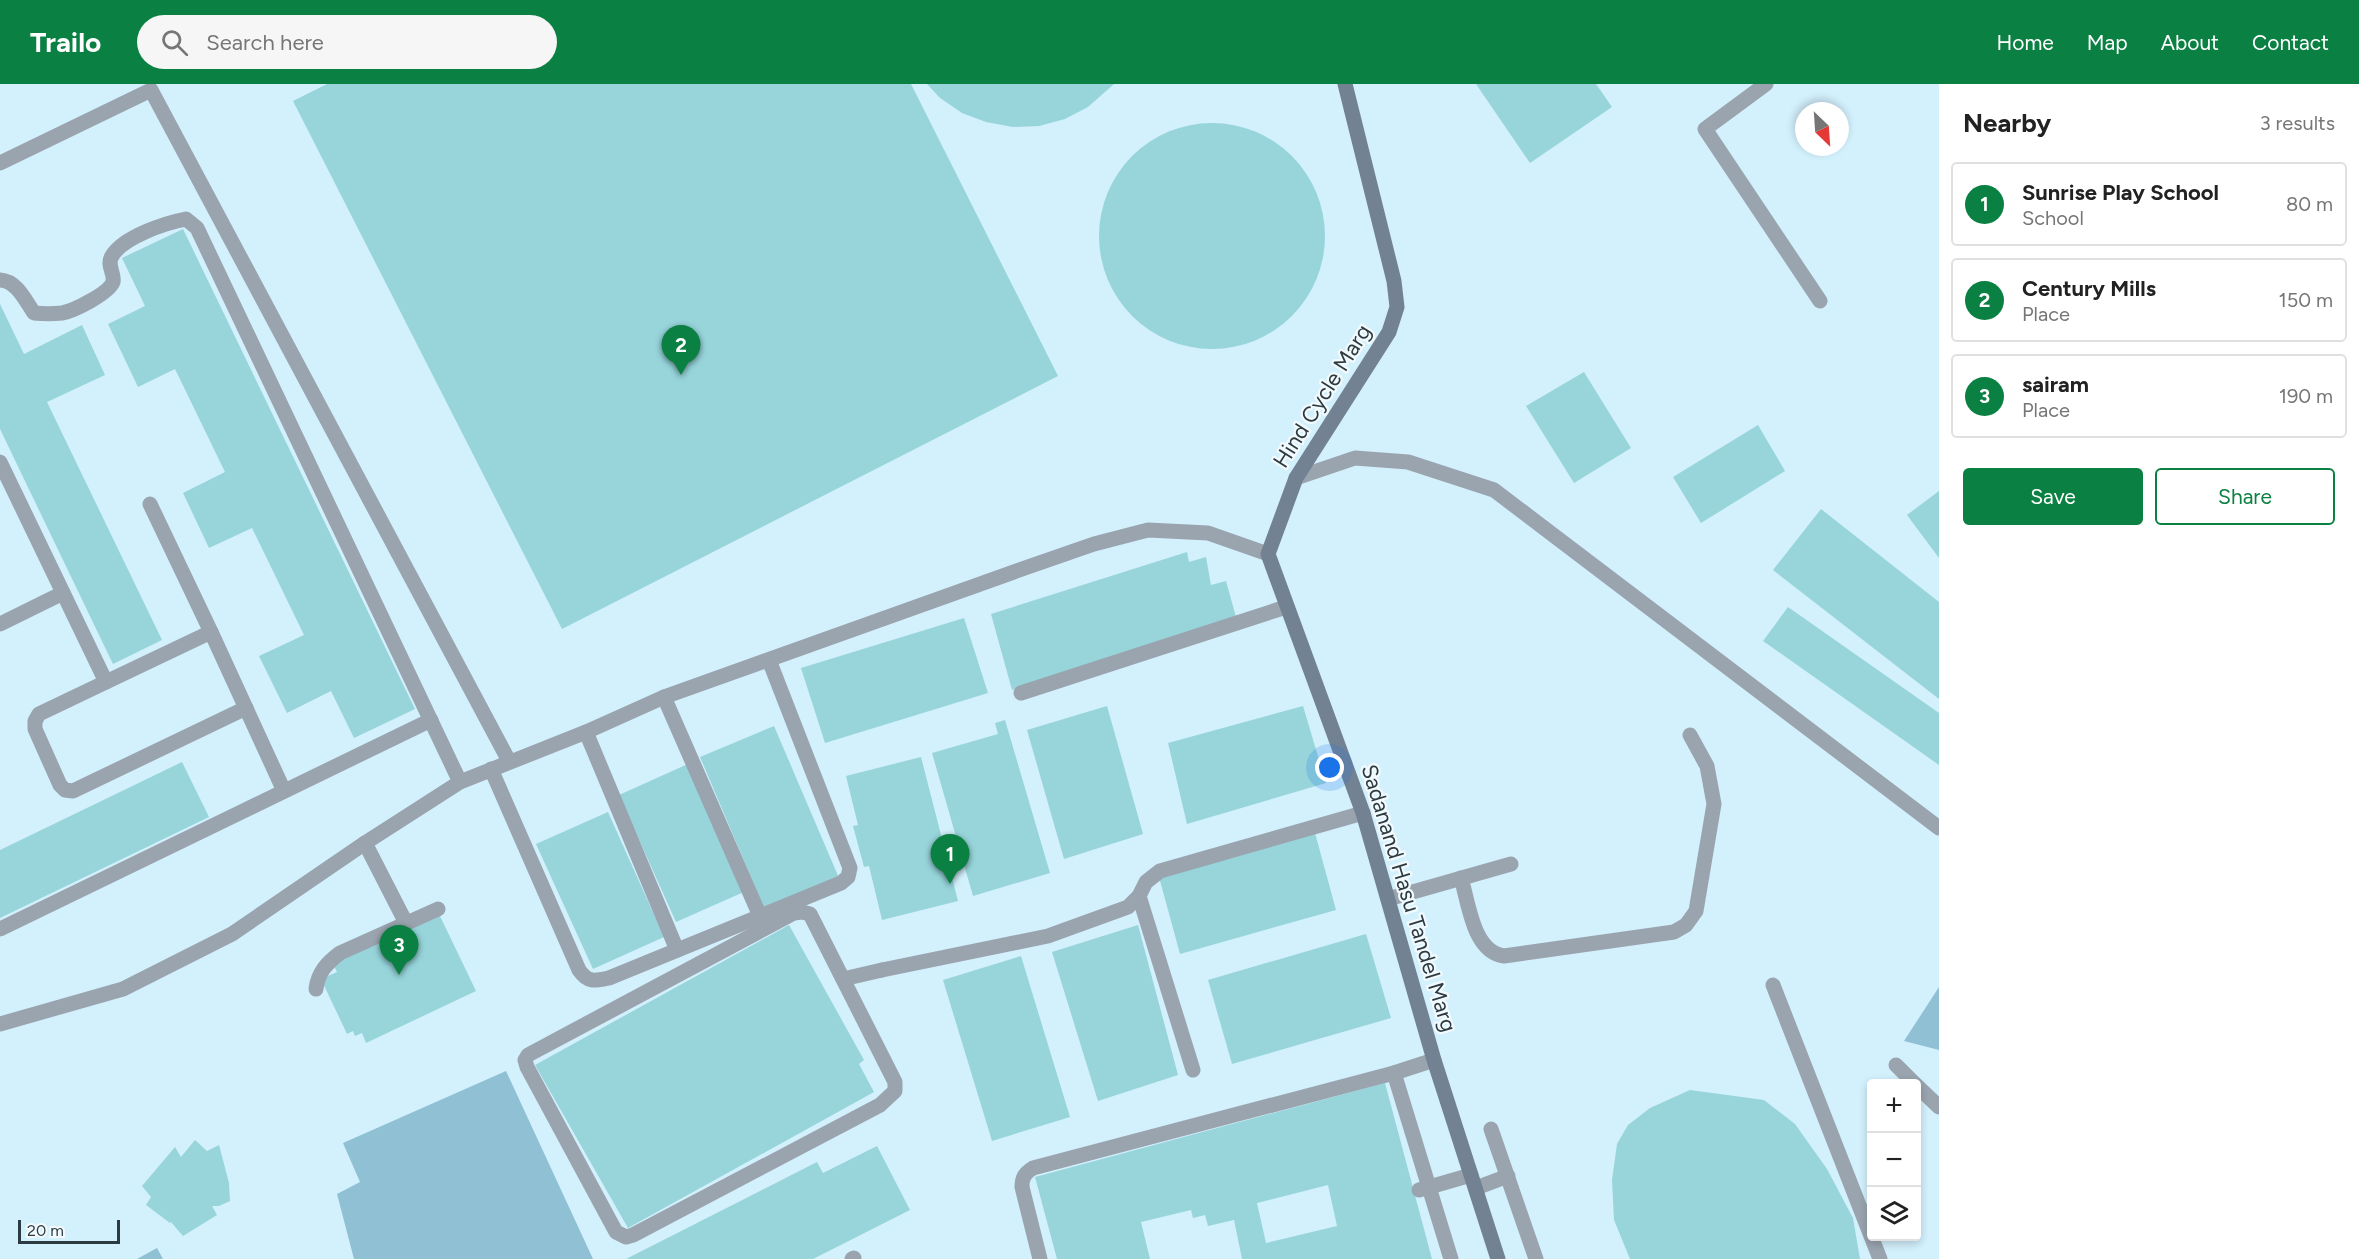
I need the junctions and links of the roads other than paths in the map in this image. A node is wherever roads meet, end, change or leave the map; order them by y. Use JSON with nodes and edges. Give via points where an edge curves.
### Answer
{"nodes":[{"id":1,"x":1345,"y":84,"type":"edge"},
{"id":2,"x":1766,"y":84,"type":"edge"},
{"id":3,"x":154,"y":87,"type":"edge"},
{"id":4,"x":0,"y":163,"type":"edge"},
{"id":5,"x":0,"y":280,"type":"edge"},
{"id":6,"x":1820,"y":300,"type":"dead end"},
{"id":7,"x":0,"y":462,"type":"edge"},
{"id":8,"x":1296,"y":478,"type":"junction"},
{"id":9,"x":150,"y":504,"type":"dead end"},
{"id":10,"x":1268,"y":554,"type":"junction"},
{"id":11,"x":63,"y":593,"type":"junction"},
{"id":12,"x":1286,"y":607,"type":"junction"},
{"id":13,"x":0,"y":624,"type":"edge"},
{"id":14,"x":211,"y":632,"type":"junction"},
{"id":15,"x":769,"y":660,"type":"junction"},
{"id":16,"x":106,"y":682,"type":"junction"},
{"id":17,"x":1021,"y":693,"type":"dead end"},
{"id":18,"x":664,"y":697,"type":"junction"},
{"id":19,"x":246,"y":708,"type":"junction"},
{"id":20,"x":431,"y":720,"type":"junction"},
{"id":21,"x":586,"y":732,"type":"junction"},
{"id":22,"x":1690,"y":735,"type":"dead end"},
{"id":23,"x":509,"y":761,"type":"junction"},
{"id":24,"x":492,"y":769,"type":"junction"},
{"id":25,"x":460,"y":782,"type":"junction"},
{"id":26,"x":284,"y":791,"type":"junction"},
{"id":27,"x":1363,"y":813,"type":"junction"},
{"id":28,"x":1939,"y":828,"type":"edge"},
{"id":29,"x":365,"y":843,"type":"junction"},
{"id":30,"x":1511,"y":864,"type":"dead end"},
{"id":31,"x":1461,"y":878,"type":"junction"},
{"id":32,"x":1139,"y":896,"type":"junction"},
{"id":33,"x":1389,"y":899,"type":"junction"},
{"id":34,"x":438,"y":909,"type":"dead end"},
{"id":35,"x":760,"y":916,"type":"junction"},
{"id":36,"x":406,"y":923,"type":"junction"},
{"id":37,"x":0,"y":929,"type":"edge"},
{"id":38,"x":677,"y":950,"type":"junction"},
{"id":39,"x":843,"y":979,"type":"junction"},
{"id":40,"x":1773,"y":985,"type":"dead end"},
{"id":41,"x":316,"y":989,"type":"dead end"},
{"id":42,"x":0,"y":1024,"type":"edge"},
{"id":43,"x":1434,"y":1060,"type":"junction"},
{"id":44,"x":1896,"y":1065,"type":"dead end"},
{"id":45,"x":1193,"y":1070,"type":"dead end"},
{"id":46,"x":1394,"y":1073,"type":"junction"},
{"id":47,"x":1911,"y":1079,"type":"edge"},
{"id":48,"x":1921,"y":1089,"type":"edge"},
{"id":49,"x":1939,"y":1107,"type":"edge"},
{"id":50,"x":1491,"y":1129,"type":"dead end"},
{"id":51,"x":1508,"y":1176,"type":"junction"},
{"id":52,"x":1473,"y":1182,"type":"junction"},
{"id":53,"x":1424,"y":1189,"type":"junction"},
{"id":54,"x":1040,"y":1259,"type":"edge"},
{"id":55,"x":1451,"y":1259,"type":"edge"},
{"id":56,"x":1498,"y":1259,"type":"edge"},
{"id":57,"x":1536,"y":1259,"type":"edge"},
{"id":58,"x":1880,"y":1259,"type":"edge"}],
"edges":[{"from":1,"to":8,"type":"street","name":"Hind Cycle Marg","via":[[1397,306],[1389,332]]},
{"from":2,"to":6,"type":"street","via":[[1705,129]]},
{"from":3,"to":4,"type":"street"},
{"from":3,"to":23,"type":"street"},
{"from":5,"to":20,"type":"street","via":[[17,287],[34,313],[65,313],[107,292],[113,276],[110,258],[120,246],[167,222],[186,219],[197,228]]},
{"from":7,"to":11,"type":"street"},
{"from":8,"to":10,"type":"street","name":"Hind Cycle Marg"},
{"from":8,"to":28,"type":"street","via":[[1355,458],[1408,462],[1494,490]]},
{"from":9,"to":14,"type":"street"},
{"from":10,"to":12,"type":"street","name":"Sadanand Hasu Tandel Marg"},
{"from":10,"to":15,"type":"street","via":[[1208,533],[1148,530],[1094,544]]},
{"from":11,"to":13,"type":"street"},
{"from":11,"to":16,"type":"street"},
{"from":12,"to":17,"type":"street"},
{"from":12,"to":27,"type":"street","name":"Sadanand Hasu Tandel Marg"},
{"from":14,"to":16,"type":"street"},
{"from":14,"to":19,"type":"street"},
{"from":15,"to":18,"type":"street"},
{"from":15,"to":35,"type":"street","via":[[850,868],[841,883]]},
{"from":16,"to":19,"type":"street","via":[[39,714],[35,721],[35,729],[65,790],[73,791]]},
{"from":18,"to":21,"type":"street"},
{"from":18,"to":35,"type":"street"},
{"from":19,"to":26,"type":"street"},
{"from":20,"to":25,"type":"street"},
{"from":20,"to":26,"type":"street"},
{"from":21,"to":23,"type":"street"},
{"from":21,"to":38,"type":"street"},
{"from":22,"to":31,"type":"street","via":[[1707,766],[1714,804],[1696,911],[1686,925],[1674,932],[1504,956],[1493,954],[1482,943]]},
{"from":23,"to":24,"type":"street"},
{"from":24,"to":25,"type":"street"},
{"from":24,"to":38,"type":"street","via":[[585,979],[594,982],[609,978]]},
{"from":25,"to":29,"type":"street"},
{"from":26,"to":37,"type":"street"},
{"from":27,"to":32,"type":"street","via":[[1160,871],[1146,882]]},
{"from":27,"to":33,"type":"street","name":"Sadanand Hasu Tandel Marg"},
{"from":29,"to":36,"type":"street"},
{"from":29,"to":42,"type":"street","via":[[232,934],[123,988]]},
{"from":30,"to":31,"type":"street"},
{"from":31,"to":33,"type":"street"},
{"from":32,"to":39,"type":"street","via":[[1128,907],[1048,936]]},
{"from":32,"to":45,"type":"street"},
{"from":33,"to":43,"type":"street","name":"Sadanand Hasu Tandel Marg"},
{"from":34,"to":36,"type":"street"},
{"from":35,"to":38,"type":"street"},
{"from":36,"to":41,"type":"street","via":[[326,963],[317,978]]},
{"from":39,"to":39,"type":"street","via":[[895,1082],[895,1091],[888,1099],[633,1235],[626,1237],[616,1232],[527,1067],[528,1055],[794,913],[810,914]]},
{"from":40,"to":58,"type":"street"},
{"from":43,"to":46,"type":"street"},
{"from":43,"to":52,"type":"street","name":"Sadanand Hasu Tandel Marg"},
{"from":44,"to":47,"type":"street"},
{"from":46,"to":53,"type":"street"},
{"from":46,"to":54,"type":"street","via":[[1033,1168],[1026,1173],[1022,1187]]},
{"from":48,"to":49,"type":"street"},
{"from":50,"to":51,"type":"street"},
{"from":51,"to":52,"type":"street"},
{"from":51,"to":57,"type":"street"},
{"from":52,"to":53,"type":"street"},
{"from":52,"to":56,"type":"street","name":"Sadanand Hasu Tandel Marg"},
{"from":53,"to":55,"type":"street"}]}
